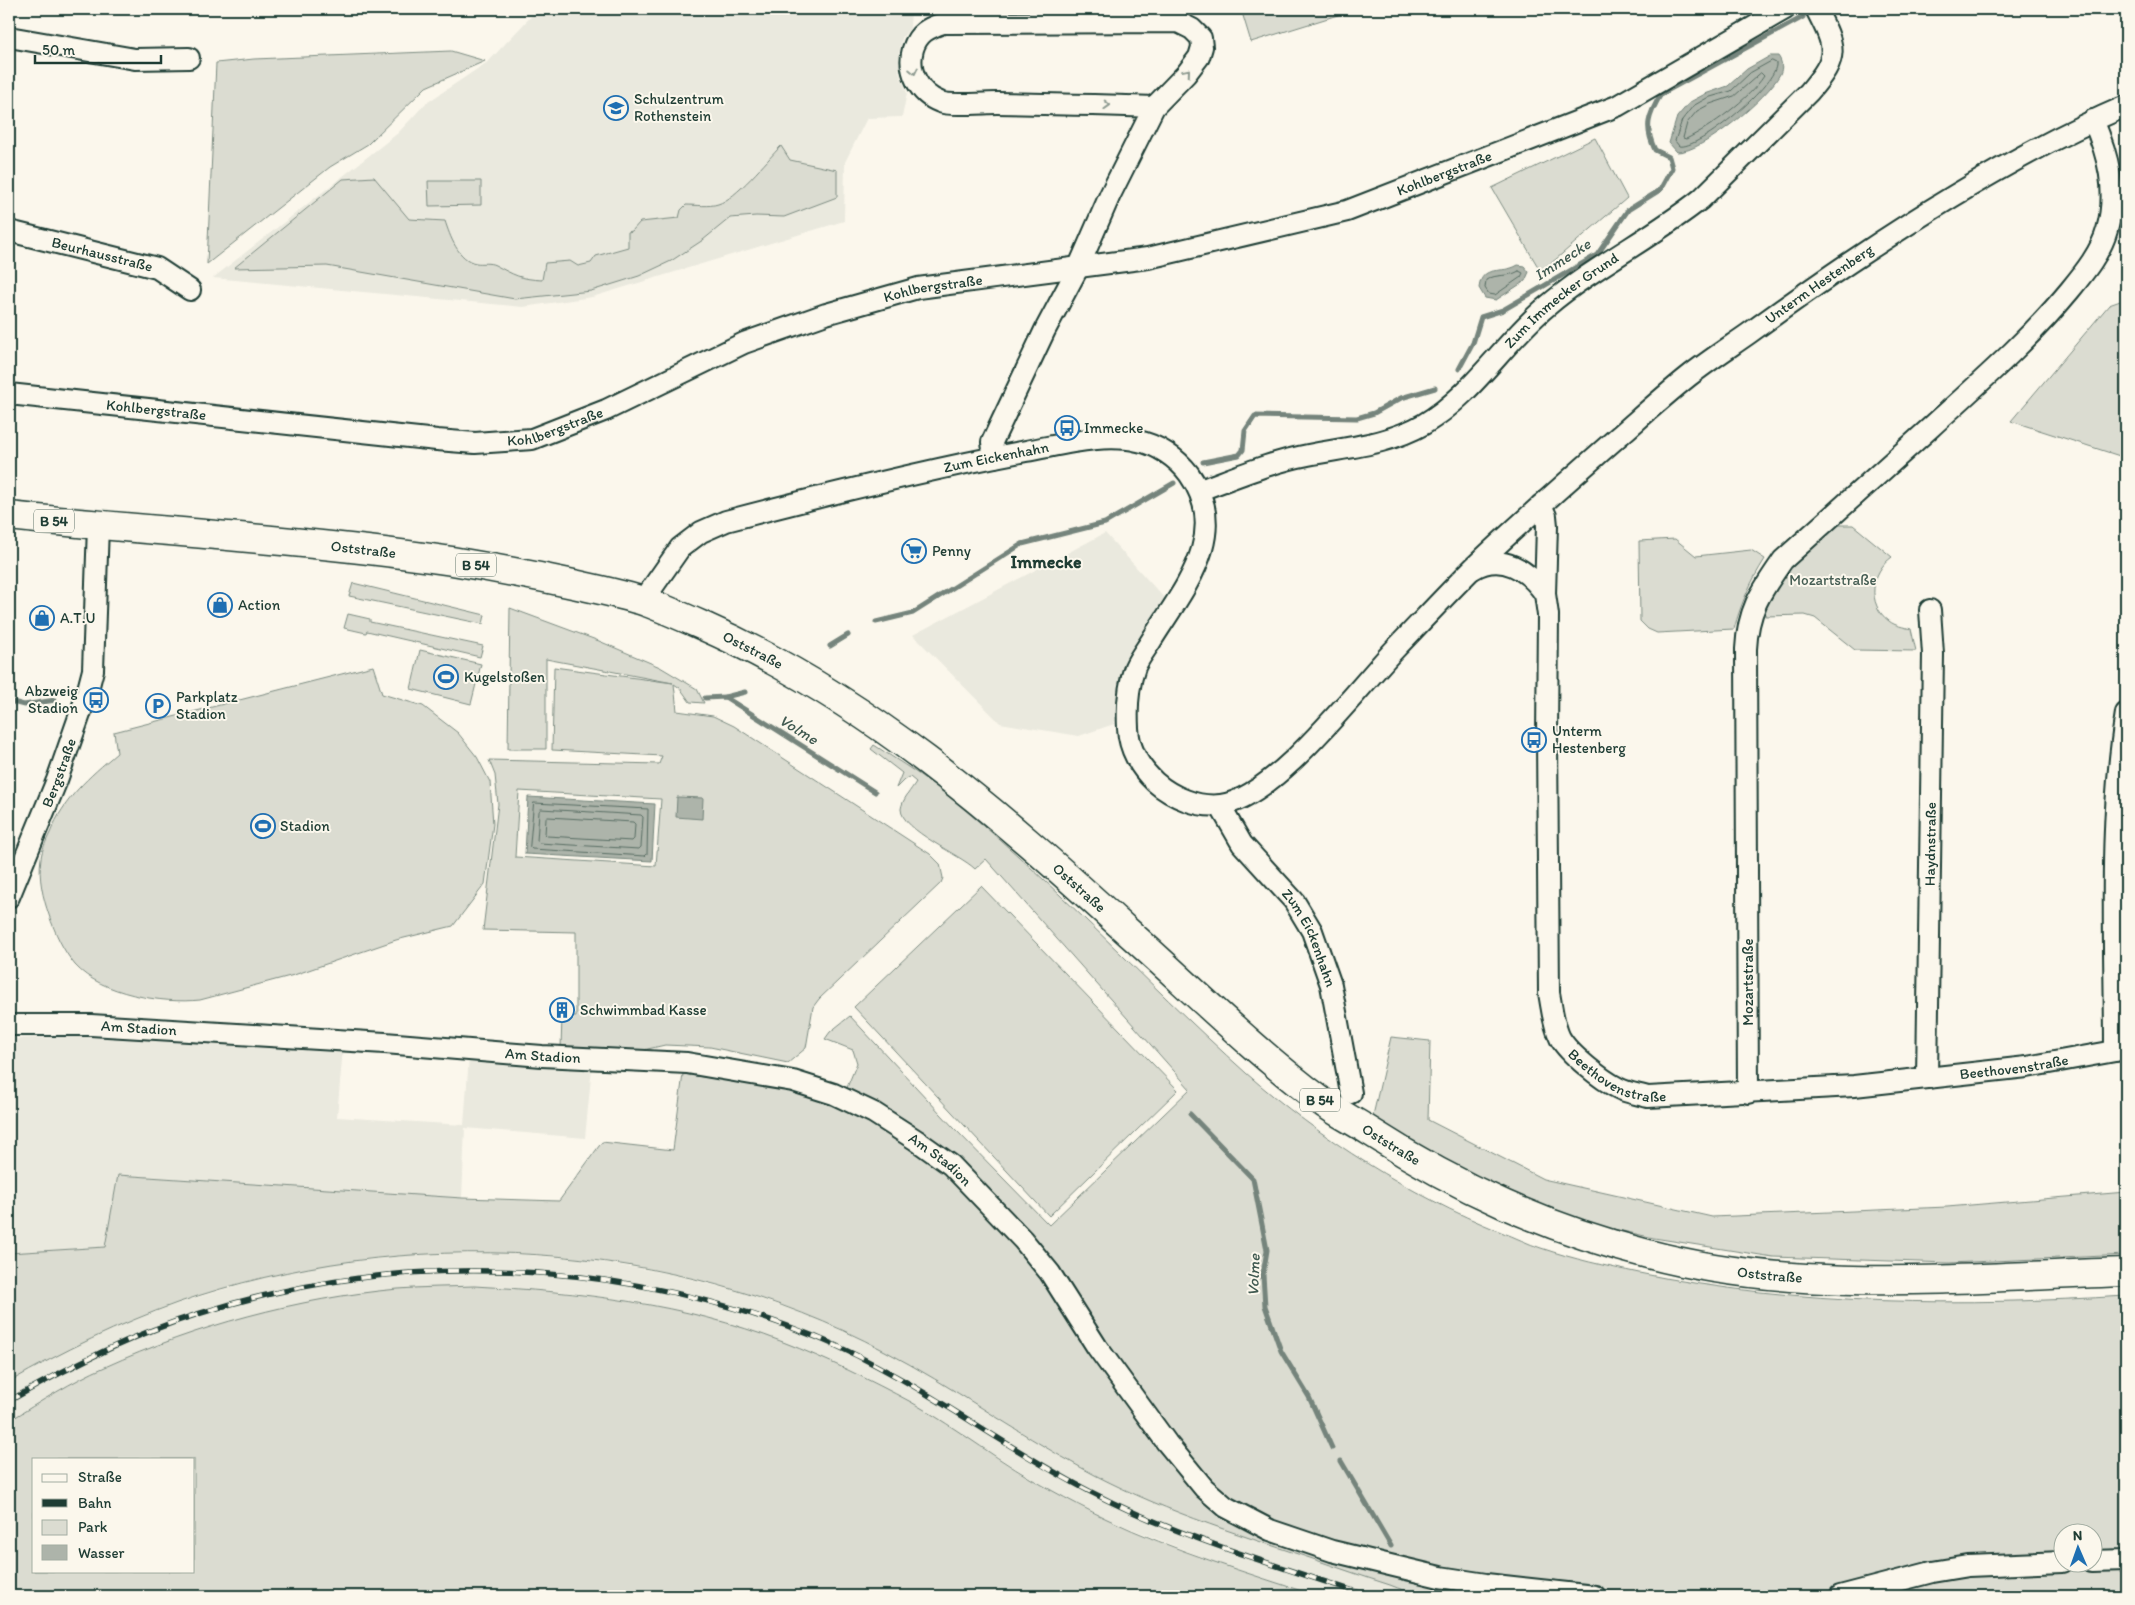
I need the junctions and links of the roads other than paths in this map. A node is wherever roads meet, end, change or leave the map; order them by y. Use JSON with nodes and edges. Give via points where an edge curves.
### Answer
{"nodes":[{"id":1,"x":1785,"y":9,"type":"edge"},
{"id":2,"x":1816,"y":9,"type":"edge"},
{"id":3,"x":9,"y":37,"type":"edge"},
{"id":4,"x":189,"y":58,"type":"dead end"},
{"id":5,"x":2126,"y":106,"type":"edge"},
{"id":6,"x":1154,"y":107,"type":"junction"},
{"id":7,"x":2093,"y":120,"type":"junction"},
{"id":8,"x":9,"y":231,"type":"edge"},
{"id":9,"x":1079,"y":266,"type":"junction"},
{"id":10,"x":190,"y":290,"type":"dead end"},
{"id":11,"x":9,"y":394,"type":"edge"},
{"id":12,"x":994,"y":457,"type":"junction"},
{"id":13,"x":1200,"y":490,"type":"junction"},
{"id":14,"x":1540,"y":505,"type":"junction"},
{"id":15,"x":9,"y":516,"type":"edge"},
{"id":16,"x":98,"y":526,"type":"junction"},
{"id":17,"x":1471,"y":570,"type":"junction"},
{"id":18,"x":1545,"y":594,"type":"junction"},
{"id":19,"x":643,"y":601,"type":"junction"},
{"id":20,"x":1930,"y":610,"type":"dead end"},
{"id":21,"x":2126,"y":713,"type":"edge"},
{"id":22,"x":1137,"y":760,"type":"joint"},
{"id":23,"x":1220,"y":806,"type":"junction"},
{"id":24,"x":10,"y":887,"type":"edge"},
{"id":25,"x":9,"y":1025,"type":"edge"},
{"id":26,"x":2121,"y":1050,"type":"edge"},
{"id":27,"x":1927,"y":1078,"type":"junction"},
{"id":28,"x":1350,"y":1093,"type":"dead end"},
{"id":29,"x":1748,"y":1093,"type":"junction"},
{"id":30,"x":2126,"y":1272,"type":"edge"},
{"id":31,"x":2126,"y":1560,"type":"edge"},
{"id":32,"x":2102,"y":1561,"type":"edge"},
{"id":33,"x":2052,"y":1562,"type":"edge"},
{"id":34,"x":1595,"y":1596,"type":"edge"},
{"id":35,"x":1840,"y":1596,"type":"edge"}],
"edges":[{"from":1,"to":9,"type":"street","name":"Kohlbergstraße","via":[[1617,106],[1347,211],[1148,258]]},
{"from":2,"to":13,"type":"street","name":"Zum Immecker Grund","via":[[1833,50],[1822,76],[1809,92],[1701,199],[1547,306],[1453,403],[1423,424],[1379,442],[1306,455]]},
{"from":3,"to":4,"type":"street","via":[[135,59]]},
{"from":5,"to":7,"type":"street","name":"Unterm Hestenberg"},
{"from":6,"to":6,"type":"street","one_way":true,"via":[[1199,58],[1201,38],[1178,22],[943,23],[927,28],[916,41],[912,56],[913,75],[924,92],[941,103]]},
{"from":6,"to":9,"type":"street"},
{"from":7,"to":14,"type":"street","name":"Unterm Hestenberg","via":[[1917,217],[1826,278],[1690,374]]},
{"from":7,"to":29,"type":"street","name":"Mozartstraße","via":[[2104,146],[2112,185],[2112,206],[2107,231],[2088,268],[2045,320],[1986,377],[1783,560],[1759,594],[1749,619],[1746,649]]},
{"from":8,"to":10,"type":"street","name":"Beurhausstraße","via":[[157,268]]},
{"from":9,"to":11,"type":"street","name":"Kohlbergstraße","via":[[918,288],[826,314],[744,343],[606,410],[532,440],[475,443],[437,440]]},
{"from":9,"to":12,"type":"street","via":[[992,442]]},
{"from":12,"to":13,"type":"street","name":"Zum Eickenhahn","via":[[1089,440],[1120,438],[1139,441],[1168,454],[1184,467]]},
{"from":12,"to":19,"type":"street","name":"Zum Eickenhahn","via":[[932,469],[726,521],[701,532],[680,548]]},
{"from":13,"to":22,"type":"street","name":"Zum Eickenhahn","via":[[1206,523],[1205,542],[1197,565],[1133,676],[1127,718],[1129,739]]},
{"from":14,"to":17,"type":"street","name":"Unterm Hestenberg"},
{"from":14,"to":18,"type":"street","via":[[1547,526]]},
{"from":15,"to":16,"type":"main road","name":"Oststraße","number":"B 54"},
{"from":16,"to":19,"type":"main road","name":"Oststraße","number":"B 54","via":[[393,552],[512,570]]},
{"from":16,"to":24,"type":"street","name":"Bergstraße","via":[[93,670],[57,780]]},
{"from":17,"to":18,"type":"street","name":"Unterm Hestenberg","via":[[1492,563],[1511,564],[1525,571]]},
{"from":17,"to":23,"type":"street","name":"Unterm Hestenberg","via":[[1290,764],[1243,798]]},
{"from":18,"to":29,"type":"street","name":"Beethovenstraße","via":[[1548,615],[1549,993],[1561,1038],[1592,1070],[1619,1089],[1648,1097]]},
{"from":19,"to":30,"type":"main road","name":"Oststraße","number":"B 54","via":[[701,625],[800,674],[874,722],[1008,823],[1236,1030],[1326,1105],[1404,1153],[1510,1209],[1586,1237],[1654,1256],[1719,1269],[1788,1276],[1918,1280]]},
{"from":20,"to":27,"type":"street","name":"Haydnstraße","via":[[1933,654]]},
{"from":21,"to":26,"type":"street","via":[[2115,832]]},
{"from":22,"to":23,"type":"street","name":"Unterm Hestenberg","via":[[1152,780],[1175,796],[1197,804]]},
{"from":23,"to":28,"type":"street","name":"Zum Eickenhahn","via":[[1242,844],[1294,901],[1312,932],[1331,985]]},
{"from":25,"to":34,"type":"street","name":"Am Stadion","via":[[100,1026],[687,1063],[794,1081],[842,1098],[874,1113],[951,1165],[1023,1240],[1050,1273],[1097,1346],[1167,1443],[1204,1488],[1226,1507],[1270,1530],[1332,1551],[1440,1577]]},
{"from":26,"to":27,"type":"street","name":"Beethovenstraße","via":[[2027,1067]]},
{"from":27,"to":29,"type":"street","name":"Beethovenstraße"},
{"from":31,"to":32,"type":"street"},
{"from":33,"to":35,"type":"street","via":[[1968,1566]]}]}
